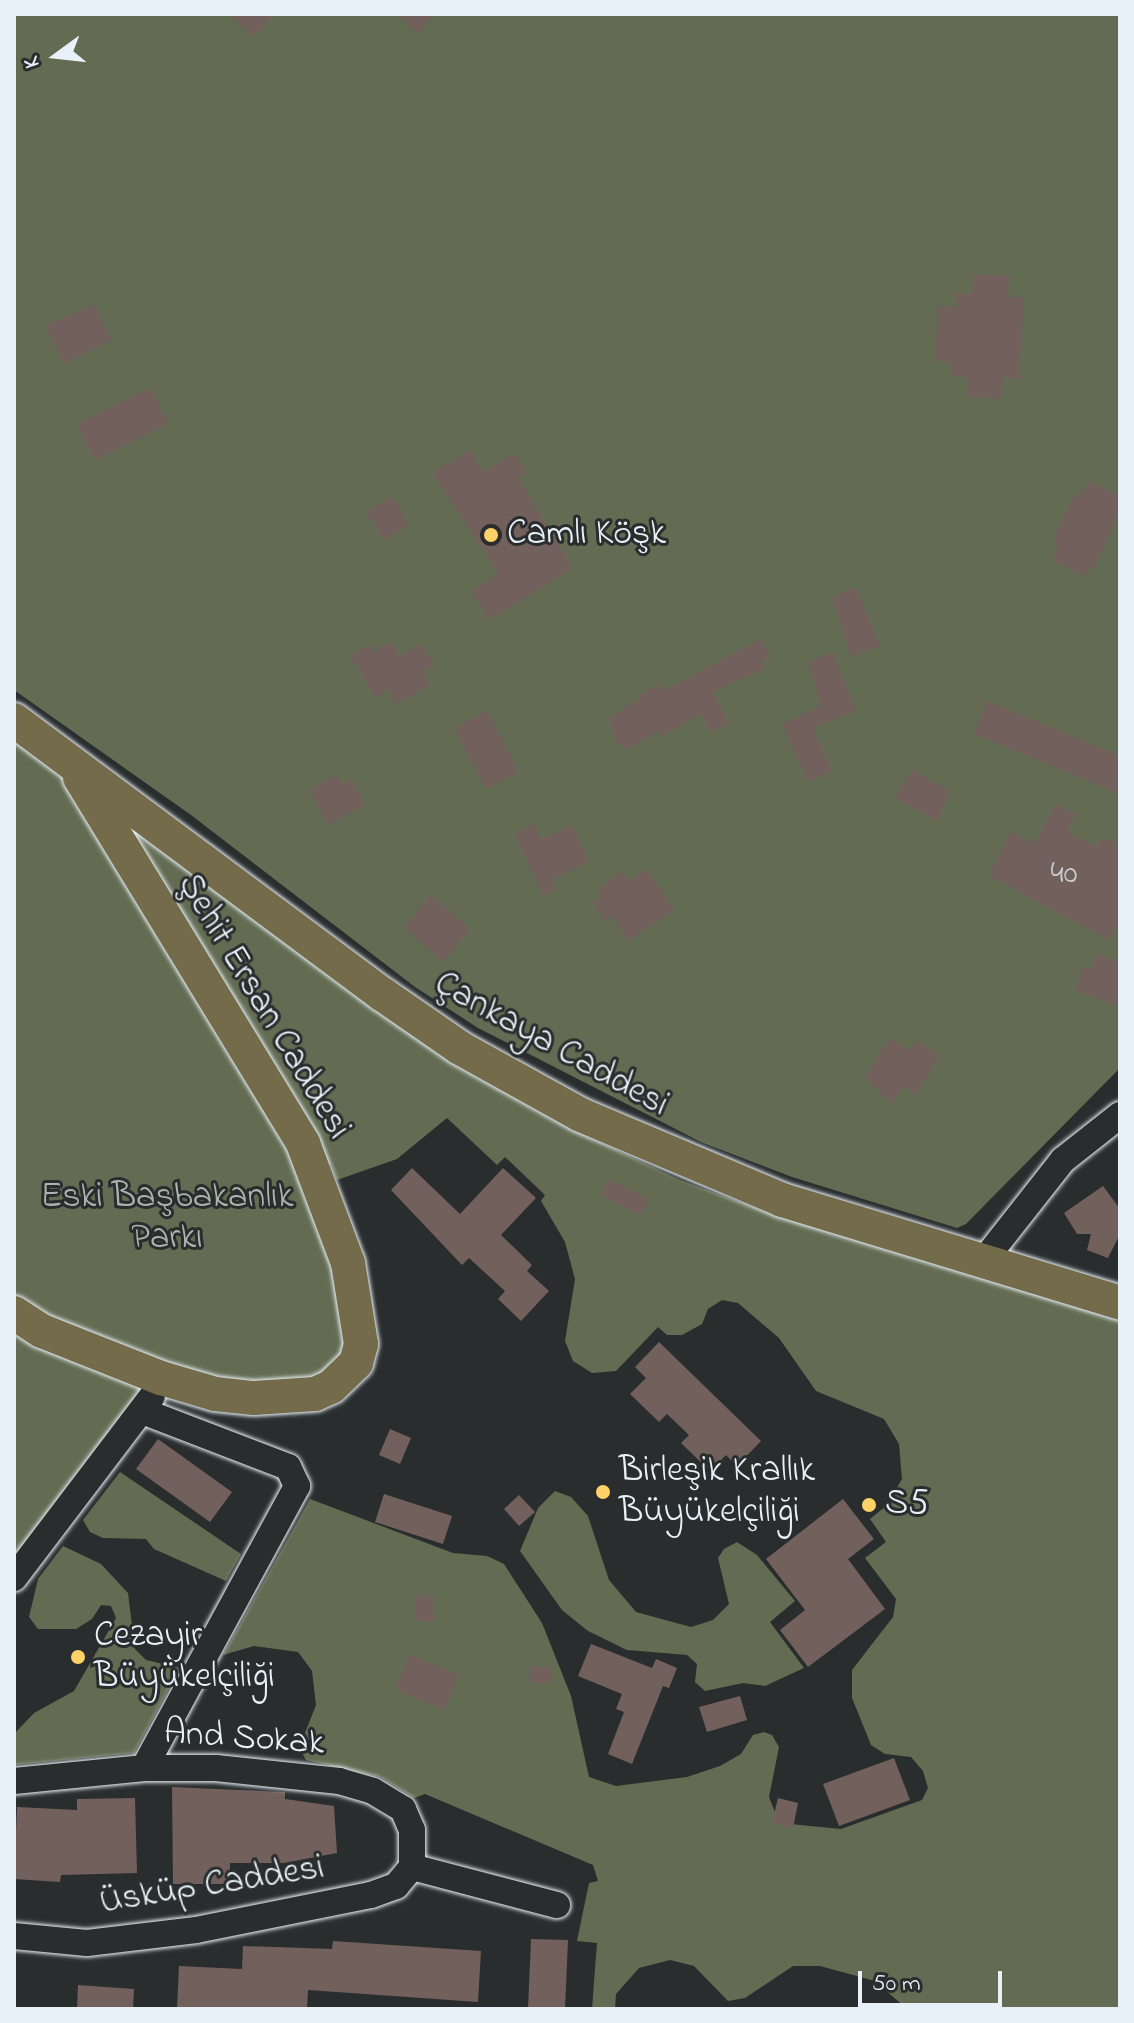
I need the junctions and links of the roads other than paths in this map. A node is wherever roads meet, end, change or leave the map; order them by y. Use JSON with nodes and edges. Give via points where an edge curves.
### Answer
{"nodes":[{"id":1,"x":14,"y":720,"type":"edge"},
{"id":2,"x":73,"y":765,"type":"junction"},
{"id":3,"x":1120,"y":1115,"type":"edge"},
{"id":4,"x":985,"y":1259,"type":"junction"},
{"id":5,"x":1120,"y":1303,"type":"edge"},
{"id":6,"x":14,"y":1313,"type":"edge"},
{"id":7,"x":161,"y":1378,"type":"junction"},
{"id":8,"x":145,"y":1412,"type":"junction"},
{"id":9,"x":14,"y":1578,"type":"edge"},
{"id":10,"x":144,"y":1768,"type":"junction"},
{"id":11,"x":14,"y":1781,"type":"edge"},
{"id":12,"x":412,"y":1867,"type":"junction"},
{"id":13,"x":557,"y":1905,"type":"dead end"},
{"id":14,"x":14,"y":1936,"type":"edge"}],
"edges":[{"from":1,"to":2,"type":"main road","name":"Çankaya Caddesi"},
{"from":2,"to":4,"type":"main road","name":"Çankaya Caddesi","via":[[434,1030],[581,1115],[782,1200]]},
{"from":2,"to":7,"type":"main road","name":"Şehit Ersan Caddesi","via":[[303,1143],[356,1298],[361,1344],[356,1363],[323,1390],[254,1398],[215,1394]]},
{"from":3,"to":4,"type":"street","via":[[1063,1160]]},
{"from":4,"to":5,"type":"main road","name":"Çankaya Caddesi"},
{"from":6,"to":7,"type":"main road","name":"Şehit Ersan Caddesi","via":[[42,1331]]},
{"from":7,"to":8,"type":"street"},
{"from":8,"to":9,"type":"street"},
{"from":8,"to":10,"type":"street","via":[[288,1467],[297,1486]]},
{"from":10,"to":11,"type":"street","name":"And Sokak"},
{"from":10,"to":12,"type":"street","name":"And Sokak","via":[[308,1776],[373,1791],[403,1809],[412,1830]]},
{"from":12,"to":13,"type":"street"},
{"from":12,"to":14,"type":"street","name":"Üsküp Caddesi","via":[[396,1886],[371,1895],[196,1930],[87,1943]]}]}
